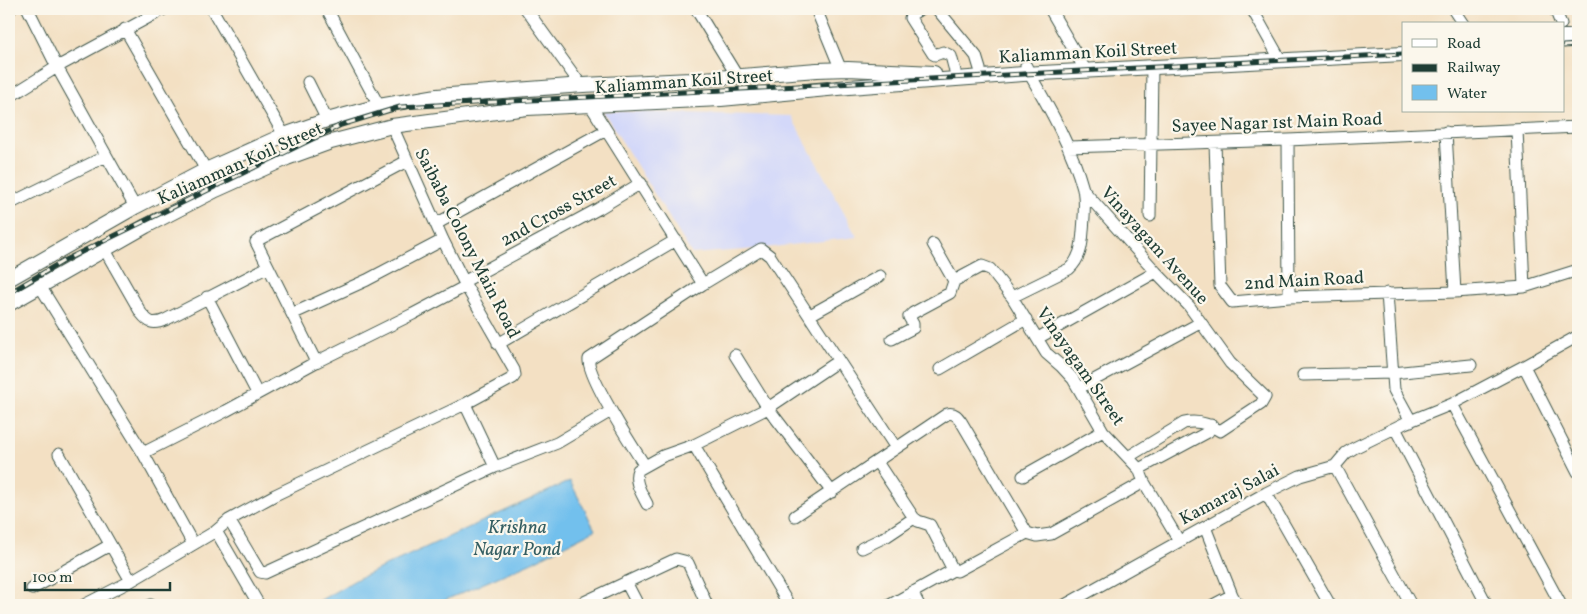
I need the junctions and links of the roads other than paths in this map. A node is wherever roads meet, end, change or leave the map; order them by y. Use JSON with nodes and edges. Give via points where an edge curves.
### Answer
{"nodes":[{"id":1,"x":28,"y":9,"type":"edge"},
{"id":2,"x":164,"y":9,"type":"edge"},
{"id":3,"x":212,"y":9,"type":"edge"},
{"id":4,"x":327,"y":9,"type":"edge"},
{"id":5,"x":526,"y":9,"type":"edge"},
{"id":6,"x":696,"y":9,"type":"edge"},
{"id":7,"x":816,"y":9,"type":"edge"},
{"id":8,"x":920,"y":9,"type":"edge"},
{"id":9,"x":937,"y":9,"type":"edge"},
{"id":10,"x":1050,"y":9,"type":"edge"},
{"id":11,"x":1252,"y":9,"type":"edge"},
{"id":12,"x":1453,"y":9,"type":"edge"},
{"id":13,"x":1555,"y":9,"type":"edge"},
{"id":14,"x":1462,"y":22,"type":"edge"},
{"id":15,"x":1561,"y":22,"type":"edge"},
{"id":16,"x":125,"y":30,"type":"junction"},
{"id":17,"x":1402,"y":46,"type":"edge"},
{"id":18,"x":1402,"y":54,"type":"edge"},
{"id":19,"x":1277,"y":55,"type":"junction"},
{"id":20,"x":58,"y":67,"type":"junction"},
{"id":21,"x":1084,"y":67,"type":"junction"},
{"id":22,"x":1152,"y":68,"type":"junction"},
{"id":23,"x":980,"y":69,"type":"junction"},
{"id":24,"x":841,"y":70,"type":"junction"},
{"id":25,"x":1027,"y":70,"type":"junction"},
{"id":26,"x":955,"y":71,"type":"junction"},
{"id":27,"x":737,"y":76,"type":"junction"},
{"id":28,"x":308,"y":82,"type":"dead end"},
{"id":29,"x":581,"y":85,"type":"junction"},
{"id":30,"x":9,"y":97,"type":"edge"},
{"id":31,"x":379,"y":106,"type":"junction"},
{"id":32,"x":591,"y":106,"type":"junction"},
{"id":33,"x":327,"y":120,"type":"junction"},
{"id":34,"x":392,"y":126,"type":"junction"},
{"id":35,"x":1578,"y":127,"type":"edge"},
{"id":36,"x":606,"y":130,"type":"junction"},
{"id":37,"x":1517,"y":130,"type":"junction"},
{"id":38,"x":1446,"y":132,"type":"junction"},
{"id":39,"x":284,"y":135,"type":"junction"},
{"id":40,"x":1288,"y":140,"type":"junction"},
{"id":41,"x":1215,"y":143,"type":"junction"},
{"id":42,"x":1151,"y":144,"type":"junction"},
{"id":43,"x":1068,"y":147,"type":"junction"},
{"id":44,"x":106,"y":156,"type":"junction"},
{"id":45,"x":294,"y":156,"type":"junction"},
{"id":46,"x":407,"y":161,"type":"junction"},
{"id":47,"x":206,"y":170,"type":"junction"},
{"id":48,"x":641,"y":183,"type":"junction"},
{"id":49,"x":1083,"y":190,"type":"junction"},
{"id":50,"x":9,"y":204,"type":"edge"},
{"id":51,"x":135,"y":206,"type":"junction"},
{"id":52,"x":1150,"y":216,"type":"dead end"},
{"id":53,"x":436,"y":224,"type":"junction"},
{"id":54,"x":443,"y":240,"type":"junction"},
{"id":55,"x":676,"y":240,"type":"junction"},
{"id":56,"x":933,"y":244,"type":"dead end"},
{"id":57,"x":105,"y":250,"type":"junction"},
{"id":58,"x":268,"y":267,"type":"junction"},
{"id":59,"x":1578,"y":270,"type":"edge"},
{"id":60,"x":1156,"y":272,"type":"junction"},
{"id":61,"x":880,"y":276,"type":"dead end"},
{"id":62,"x":9,"y":279,"type":"edge"},
{"id":63,"x":954,"y":281,"type":"junction"},
{"id":64,"x":465,"y":283,"type":"junction"},
{"id":65,"x":703,"y":284,"type":"junction"},
{"id":66,"x":40,"y":286,"type":"junction"},
{"id":67,"x":1524,"y":287,"type":"junction"},
{"id":68,"x":1455,"y":292,"type":"junction"},
{"id":69,"x":1387,"y":293,"type":"junction"},
{"id":70,"x":207,"y":297,"type":"junction"},
{"id":71,"x":1012,"y":297,"type":"junction"},
{"id":72,"x":1288,"y":297,"type":"junction"},
{"id":73,"x":9,"y":304,"type":"edge"},
{"id":74,"x":292,"y":314,"type":"junction"},
{"id":75,"x":810,"y":315,"type":"junction"},
{"id":76,"x":1026,"y":319,"type":"junction"},
{"id":77,"x":1200,"y":323,"type":"junction"},
{"id":78,"x":1038,"y":338,"type":"junction"},
{"id":79,"x":892,"y":339,"type":"dead end"},
{"id":80,"x":1577,"y":341,"type":"edge"},
{"id":81,"x":498,"y":344,"type":"junction"},
{"id":82,"x":735,"y":355,"type":"dead end"},
{"id":83,"x":838,"y":361,"type":"junction"},
{"id":84,"x":316,"y":362,"type":"junction"},
{"id":85,"x":1470,"y":365,"type":"dead end"},
{"id":86,"x":1524,"y":366,"type":"junction"},
{"id":87,"x":940,"y":369,"type":"dead end"},
{"id":88,"x":1393,"y":373,"type":"junction"},
{"id":89,"x":1303,"y":375,"type":"dead end"},
{"id":90,"x":1079,"y":388,"type":"junction"},
{"id":91,"x":257,"y":393,"type":"junction"},
{"id":92,"x":465,"y":404,"type":"junction"},
{"id":93,"x":1452,"y":404,"type":"junction"},
{"id":94,"x":768,"y":408,"type":"junction"},
{"id":95,"x":611,"y":411,"type":"junction"},
{"id":96,"x":1411,"y":421,"type":"junction"},
{"id":97,"x":1211,"y":425,"type":"junction"},
{"id":98,"x":1395,"y":428,"type":"junction"},
{"id":99,"x":1103,"y":431,"type":"junction"},
{"id":100,"x":694,"y":445,"type":"junction"},
{"id":101,"x":896,"y":448,"type":"junction"},
{"id":102,"x":143,"y":453,"type":"junction"},
{"id":103,"x":59,"y":454,"type":"dead end"},
{"id":104,"x":1128,"y":457,"type":"junction"},
{"id":105,"x":877,"y":462,"type":"junction"},
{"id":106,"x":644,"y":466,"type":"junction"},
{"id":107,"x":1335,"y":466,"type":"junction"},
{"id":108,"x":495,"y":467,"type":"junction"},
{"id":109,"x":1138,"y":469,"type":"junction"},
{"id":110,"x":1578,"y":472,"type":"edge"},
{"id":111,"x":1023,"y":476,"type":"dead end"},
{"id":112,"x":1144,"y":482,"type":"junction"},
{"id":113,"x":832,"y":492,"type":"junction"},
{"id":114,"x":1266,"y":493,"type":"junction"},
{"id":115,"x":647,"y":504,"type":"dead end"},
{"id":116,"x":795,"y":516,"type":"dead end"},
{"id":117,"x":914,"y":518,"type":"junction"},
{"id":118,"x":229,"y":520,"type":"junction"},
{"id":119,"x":1205,"y":527,"type":"junction"},
{"id":120,"x":216,"y":531,"type":"junction"},
{"id":121,"x":1026,"y":534,"type":"junction"},
{"id":122,"x":1179,"y":541,"type":"junction"},
{"id":123,"x":193,"y":544,"type":"junction"},
{"id":124,"x":110,"y":545,"type":"junction"},
{"id":125,"x":862,"y":548,"type":"dead end"},
{"id":126,"x":953,"y":570,"type":"junction"},
{"id":127,"x":131,"y":581,"type":"junction"},
{"id":128,"x":626,"y":582,"type":"junction"},
{"id":129,"x":32,"y":588,"type":"dead end"},
{"id":130,"x":912,"y":592,"type":"junction"},
{"id":131,"x":1235,"y":600,"type":"edge"},
{"id":132,"x":1083,"y":601,"type":"edge"},
{"id":133,"x":84,"y":605,"type":"edge"},
{"id":134,"x":258,"y":605,"type":"edge"},
{"id":135,"x":578,"y":605,"type":"edge"},
{"id":136,"x":638,"y":605,"type":"edge"},
{"id":137,"x":707,"y":605,"type":"edge"},
{"id":138,"x":789,"y":605,"type":"edge"},
{"id":139,"x":890,"y":605,"type":"edge"},
{"id":140,"x":919,"y":605,"type":"edge"},
{"id":141,"x":1064,"y":605,"type":"edge"},
{"id":142,"x":1213,"y":605,"type":"edge"},
{"id":143,"x":1330,"y":605,"type":"edge"},
{"id":144,"x":1411,"y":605,"type":"edge"},
{"id":145,"x":1487,"y":605,"type":"edge"},
{"id":146,"x":1561,"y":605,"type":"edge"}],
"edges":[{"from":1,"to":20,"type":"street"},
{"from":2,"to":16,"type":"street"},
{"from":3,"to":39,"type":"street"},
{"from":4,"to":31,"type":"street"},
{"from":5,"to":29,"type":"street"},
{"from":6,"to":27,"type":"street"},
{"from":7,"to":24,"type":"street"},
{"from":8,"to":26,"type":"street","via":[[910,18],[933,54],[943,52],[950,56]]},
{"from":9,"to":23,"type":"street","via":[[976,56]]},
{"from":10,"to":21,"type":"street"},
{"from":11,"to":19,"type":"street"},
{"from":12,"to":14,"type":"street"},
{"from":13,"to":15,"type":"street"},
{"from":16,"to":20,"type":"street"},
{"from":16,"to":47,"type":"street"},
{"from":17,"to":19,"type":"main road","name":"Kaliamman Koil Street"},
{"from":18,"to":19,"type":"main road","name":"Kaliamman Koil Street"},
{"from":19,"to":21,"type":"main road","name":"Kaliamman Koil Street"},
{"from":19,"to":22,"type":"main road","name":"Kaliamman Koil Street"},
{"from":20,"to":30,"type":"street"},
{"from":20,"to":44,"type":"street"},
{"from":21,"to":22,"type":"main road","name":"Kaliamman Koil Street"},
{"from":21,"to":25,"type":"main road","name":"Kaliamman Koil Street"},
{"from":22,"to":42,"type":"street"},
{"from":23,"to":25,"type":"main road","name":"Kaliamman Koil Street"},
{"from":23,"to":26,"type":"main road","name":"Kaliamman Koil Street"},
{"from":24,"to":26,"type":"main road","name":"Kaliamman Koil Street"},
{"from":24,"to":27,"type":"main road","name":"Kaliamman Koil Street"},
{"from":25,"to":32,"type":"main road","name":"Kaliamman Koil Street","via":[[721,99]]},
{"from":25,"to":43,"type":"street","name":"Vinayagam Street"},
{"from":27,"to":29,"type":"main road","name":"Kaliamman Koil Street"},
{"from":28,"to":33,"type":"street"},
{"from":29,"to":31,"type":"main road","name":"Kaliamman Koil Street","via":[[437,96]]},
{"from":31,"to":33,"type":"main road","name":"Kaliamman Koil Street"},
{"from":32,"to":34,"type":"main road","name":"Kaliamman Koil Street","via":[[527,108]]},
{"from":32,"to":36,"type":"street"},
{"from":33,"to":39,"type":"main road","name":"Kaliamman Koil Street"},
{"from":34,"to":45,"type":"main road","name":"Kaliamman Koil Street","via":[[331,142]]},
{"from":34,"to":46,"type":"street","name":"Saibaba Colony Main Road"},
{"from":35,"to":37,"type":"street","name":"Sayee Nagar 1st Main Road"},
{"from":36,"to":48,"type":"street"},
{"from":36,"to":53,"type":"street"},
{"from":37,"to":38,"type":"street","name":"Sayee Nagar 1st Main Road"},
{"from":37,"to":67,"type":"street"},
{"from":38,"to":40,"type":"street","name":"Sayee Nagar 1st Main Road"},
{"from":38,"to":68,"type":"street"},
{"from":39,"to":45,"type":"street"},
{"from":39,"to":47,"type":"main road","name":"Kaliamman Koil Street"},
{"from":40,"to":41,"type":"street","name":"Sayee Nagar 1st Main Road"},
{"from":40,"to":72,"type":"street"},
{"from":41,"to":42,"type":"street","name":"Sayee Nagar 1st Main Road"},
{"from":41,"to":72,"type":"street","name":"2nd Main Road","via":[[1220,286],[1232,302]]},
{"from":42,"to":43,"type":"street","name":"Sayee Nagar 1st Main Road"},
{"from":42,"to":52,"type":"street"},
{"from":43,"to":49,"type":"street","name":"Vinayagam Street"},
{"from":44,"to":50,"type":"street"},
{"from":44,"to":51,"type":"street"},
{"from":45,"to":57,"type":"main road","name":"Kaliamman Koil Street","via":[[216,190]]},
{"from":46,"to":53,"type":"street","name":"Saibaba Colony Main Road"},
{"from":46,"to":58,"type":"street","via":[[256,242]]},
{"from":47,"to":51,"type":"main road","name":"Kaliamman Koil Street"},
{"from":48,"to":55,"type":"street"},
{"from":48,"to":64,"type":"street","name":"2nd Cross Street"},
{"from":49,"to":60,"type":"street","name":"Vinayagam Avenue"},
{"from":49,"to":71,"type":"street","name":"Vinayagam Street","via":[[1082,242],[1076,262],[1069,270]]},
{"from":51,"to":62,"type":"main road","name":"Kaliamman Koil Street"},
{"from":53,"to":54,"type":"street","name":"Saibaba Colony Main Road"},
{"from":54,"to":64,"type":"street","name":"Saibaba Colony Main Road"},
{"from":54,"to":74,"type":"street"},
{"from":55,"to":65,"type":"street"},
{"from":55,"to":81,"type":"street"},
{"from":56,"to":63,"type":"street"},
{"from":57,"to":66,"type":"main road","name":"Kaliamman Koil Street"},
{"from":57,"to":70,"type":"street","via":[[148,322],[159,323]]},
{"from":58,"to":70,"type":"street"},
{"from":58,"to":74,"type":"street"},
{"from":59,"to":67,"type":"street","name":"2nd Main Road"},
{"from":60,"to":77,"type":"street","name":"Vinayagam Avenue","via":[[1189,306]]},
{"from":60,"to":78,"type":"street"},
{"from":61,"to":75,"type":"street"},
{"from":63,"to":71,"type":"street","via":[[986,266]]},
{"from":63,"to":79,"type":"street","via":[[950,293],[910,315],[913,328]]},
{"from":64,"to":81,"type":"street","name":"Saibaba Colony Main Road"},
{"from":64,"to":84,"type":"street","name":"2nd Cross Street"},
{"from":65,"to":75,"type":"street","via":[[762,250],[770,256]]},
{"from":65,"to":95,"type":"street","via":[[589,359],[589,368]]},
{"from":66,"to":73,"type":"main road","name":"Kaliamman Koil Street"},
{"from":66,"to":102,"type":"street"},
{"from":67,"to":68,"type":"street","name":"2nd Main Road"},
{"from":68,"to":69,"type":"street","name":"2nd Main Road"},
{"from":69,"to":72,"type":"street","name":"2nd Main Road"},
{"from":69,"to":88,"type":"street"},
{"from":70,"to":91,"type":"street"},
{"from":71,"to":76,"type":"street","name":"Vinayagam Street"},
{"from":74,"to":84,"type":"street"},
{"from":75,"to":83,"type":"street"},
{"from":76,"to":78,"type":"street","name":"Vinayagam Street"},
{"from":76,"to":87,"type":"street"},
{"from":77,"to":90,"type":"street"},
{"from":77,"to":97,"type":"street","name":"Vinayagam Avenue","via":[[1230,363],[1265,399],[1220,430]]},
{"from":78,"to":90,"type":"street","name":"Vinayagam Street","via":[[1046,353]]},
{"from":80,"to":86,"type":"street","name":"Kamaraj Salai"},
{"from":81,"to":92,"type":"street","name":"Saibaba Colony Main Road","via":[[515,375],[509,382]]},
{"from":82,"to":94,"type":"street"},
{"from":83,"to":94,"type":"street"},
{"from":83,"to":101,"type":"street"},
{"from":84,"to":91,"type":"street","name":"2nd Cross Street"},
{"from":85,"to":88,"type":"street"},
{"from":86,"to":93,"type":"street","name":"Kamaraj Salai"},
{"from":86,"to":110,"type":"street"},
{"from":88,"to":89,"type":"street"},
{"from":88,"to":96,"type":"street","via":[[1394,390]]},
{"from":90,"to":99,"type":"street","name":"Vinayagam Street"},
{"from":91,"to":102,"type":"street","name":"2nd Cross Street"},
{"from":92,"to":108,"type":"street"},
{"from":92,"to":118,"type":"street"},
{"from":93,"to":96,"type":"street","name":"Kamaraj Salai"},
{"from":93,"to":146,"type":"street"},
{"from":94,"to":100,"type":"street"},
{"from":94,"to":113,"type":"street"},
{"from":95,"to":106,"type":"street"},
{"from":95,"to":108,"type":"street","via":[[557,443]]},
{"from":96,"to":98,"type":"street","name":"Kamaraj Salai"},
{"from":97,"to":104,"type":"street","via":[[1193,421],[1184,423]]},
{"from":97,"to":109,"type":"street","via":[[1208,432]]},
{"from":98,"to":107,"type":"street","name":"Kamaraj Salai","via":[[1346,453]]},
{"from":98,"to":145,"type":"street"},
{"from":99,"to":104,"type":"street","name":"Vinayagam Street"},
{"from":99,"to":111,"type":"street"},
{"from":100,"to":106,"type":"street"},
{"from":100,"to":138,"type":"street"},
{"from":101,"to":105,"type":"street"},
{"from":101,"to":121,"type":"street","via":[[951,413],[958,418]]},
{"from":102,"to":123,"type":"street"},
{"from":103,"to":124,"type":"street"},
{"from":104,"to":109,"type":"street","name":"Vinayagam Street"},
{"from":105,"to":113,"type":"street"},
{"from":105,"to":117,"type":"street"},
{"from":106,"to":115,"type":"street","via":[[636,477]]},
{"from":107,"to":114,"type":"street","name":"Kamaraj Salai","via":[[1300,476]]},
{"from":107,"to":144,"type":"street"},
{"from":108,"to":118,"type":"street","via":[[264,574]]},
{"from":109,"to":112,"type":"street","name":"Vinayagam Street"},
{"from":112,"to":121,"type":"street","via":[[1051,534]]},
{"from":112,"to":122,"type":"street","name":"Vinayagam Street"},
{"from":113,"to":116,"type":"street"},
{"from":114,"to":119,"type":"street","name":"Kamaraj Salai"},
{"from":114,"to":143,"type":"street"},
{"from":117,"to":125,"type":"street"},
{"from":117,"to":126,"type":"street","via":[[930,525]]},
{"from":118,"to":120,"type":"street"},
{"from":119,"to":122,"type":"street","name":"Kamaraj Salai"},
{"from":119,"to":131,"type":"street"},
{"from":120,"to":123,"type":"street"},
{"from":120,"to":134,"type":"street"},
{"from":121,"to":126,"type":"street","via":[[957,571]]},
{"from":122,"to":132,"type":"street","name":"Kamaraj Salai"},
{"from":123,"to":127,"type":"street"},
{"from":124,"to":127,"type":"street"},
{"from":124,"to":129,"type":"street"},
{"from":126,"to":130,"type":"street"},
{"from":127,"to":133,"type":"street"},
{"from":128,"to":135,"type":"street"},
{"from":128,"to":136,"type":"street"},
{"from":128,"to":137,"type":"street","via":[[680,559],[688,563]]},
{"from":130,"to":139,"type":"street"},
{"from":130,"to":140,"type":"street"},
{"from":131,"to":142,"type":"street"},
{"from":132,"to":141,"type":"street","name":"Kamaraj Salai"}]}
